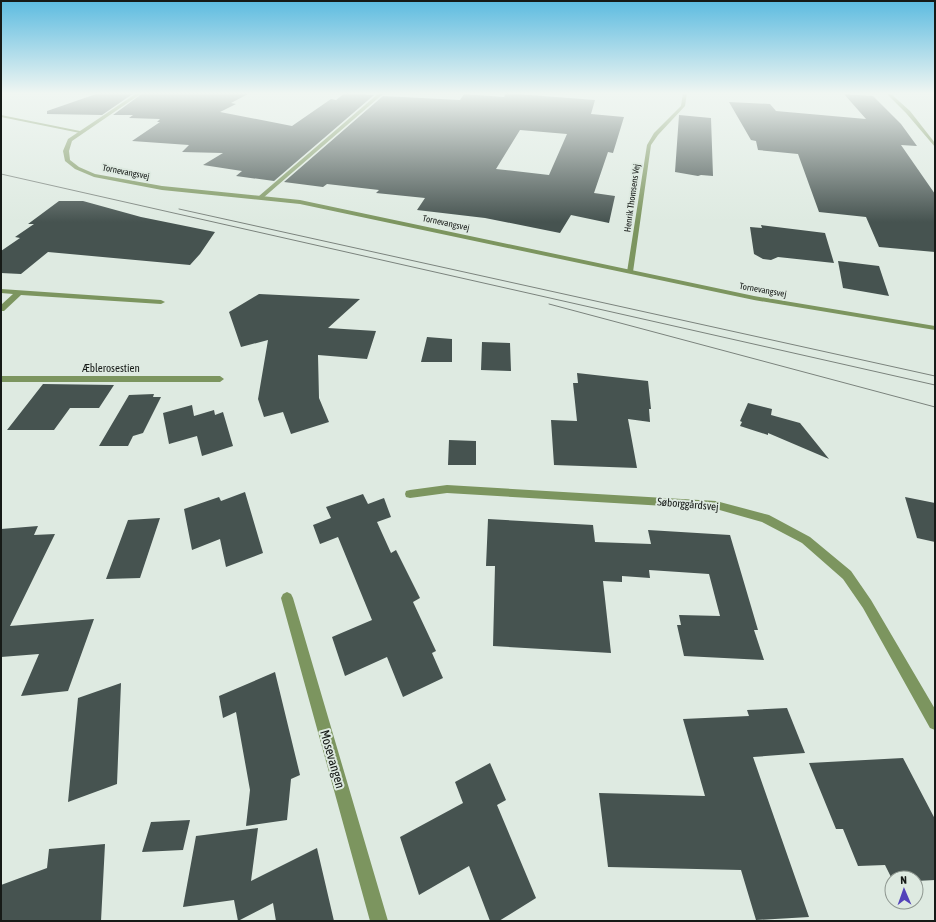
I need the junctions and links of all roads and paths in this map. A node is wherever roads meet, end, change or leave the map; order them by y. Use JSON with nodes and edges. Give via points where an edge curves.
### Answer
{"nodes":[{"id":1,"x":75,"y":136,"type":"edge"},
{"id":2,"x":332,"y":136,"type":"edge"},
{"id":3,"x":655,"y":136,"type":"edge"},
{"id":4,"x":927,"y":136,"type":"edge"},
{"id":5,"x":935,"y":146,"type":"edge"},
{"id":6,"x":261,"y":197,"type":"junction"},
{"id":7,"x":630,"y":272,"type":"junction"},
{"id":8,"x":1,"y":292,"type":"edge"},
{"id":9,"x":18,"y":293,"type":"junction"},
{"id":10,"x":161,"y":302,"type":"dead end"},
{"id":11,"x":1,"y":309,"type":"edge"},
{"id":12,"x":935,"y":328,"type":"edge"},
{"id":13,"x":1,"y":379,"type":"edge"},
{"id":14,"x":220,"y":379,"type":"dead end"},
{"id":15,"x":410,"y":494,"type":"dead end"},
{"id":16,"x":287,"y":598,"type":"dead end"},
{"id":17,"x":935,"y":723,"type":"edge"},
{"id":18,"x":379,"y":921,"type":"edge"}],
"edges":[{"from":1,"to":6,"type":"street","name":"Tornevangsvej","via":[[70,140],[66,150],[68,161],[94,175],[176,190]]},
{"from":2,"to":6,"type":"street"},
{"from":3,"to":7,"type":"street","name":"Henrik Thomsens Vej","via":[[649,145]]},
{"from":4,"to":5,"type":"street"},
{"from":6,"to":7,"type":"street","name":"Tornevangsvej","via":[[300,202]]},
{"from":7,"to":12,"type":"street","name":"Tornevangsvej","via":[[754,298]]},
{"from":8,"to":9,"type":"street"},
{"from":9,"to":10,"type":"street"},
{"from":9,"to":11,"type":"street"},
{"from":13,"to":14,"type":"street","name":"Æblerosestien"},
{"from":15,"to":17,"type":"street","name":"Søborggårdsvej","via":[[447,489],[716,505],[765,518],[806,540],[847,575]]},
{"from":16,"to":18,"type":"street","name":"Mosevangen"}]}
